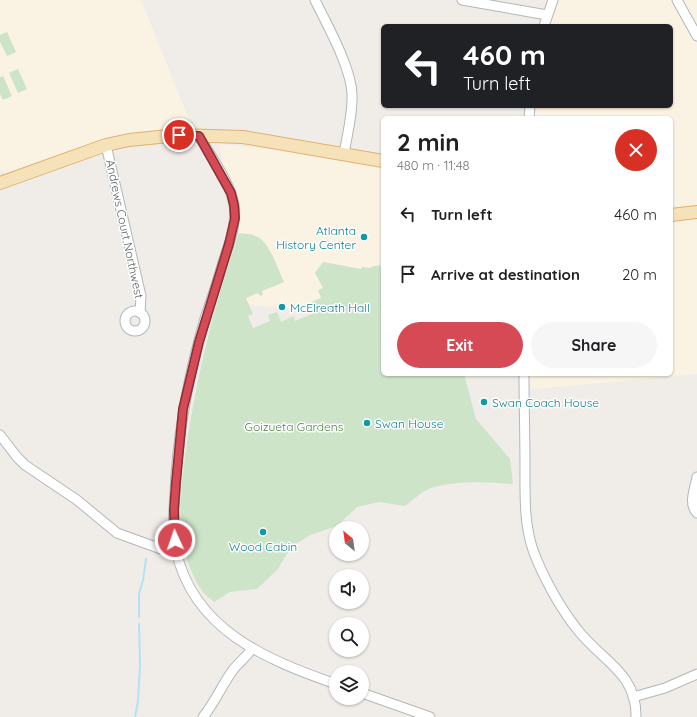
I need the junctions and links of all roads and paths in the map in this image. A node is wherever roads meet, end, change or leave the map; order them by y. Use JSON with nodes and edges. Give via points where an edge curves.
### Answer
{"nodes":[{"id":1,"x":315,"y":0,"type":"edge"},
{"id":2,"x":462,"y":0,"type":"edge"},
{"id":3,"x":553,"y":0,"type":"edge"},
{"id":4,"x":677,"y":0,"type":"edge"},
{"id":5,"x":503,"y":4,"type":"edge"},
{"id":6,"x":547,"y":15,"type":"junction"},
{"id":7,"x":545,"y":24,"type":"edge"},
{"id":8,"x":697,"y":36,"type":"edge"},
{"id":9,"x":199,"y":136,"type":"junction"},
{"id":10,"x":106,"y":145,"type":"junction"},
{"id":11,"x":344,"y":154,"type":"junction"},
{"id":12,"x":381,"y":161,"type":"edge"},
{"id":13,"x":0,"y":183,"type":"edge"},
{"id":14,"x":697,"y":212,"type":"edge"},
{"id":15,"x":673,"y":215,"type":"edge"},
{"id":16,"x":140,"y":313,"type":"dead end"},
{"id":17,"x":524,"y":376,"type":"edge"},
{"id":18,"x":0,"y":435,"type":"edge"},
{"id":19,"x":697,"y":476,"type":"edge"},
{"id":20,"x":697,"y":514,"type":"edge"},
{"id":21,"x":176,"y":549,"type":"junction"},
{"id":22,"x":252,"y":648,"type":"junction"},
{"id":23,"x":697,"y":674,"type":"edge"},
{"id":24,"x":329,"y":681,"type":"edge"},
{"id":25,"x":369,"y":695,"type":"edge"},
{"id":26,"x":633,"y":697,"type":"junction"},
{"id":27,"x":203,"y":717,"type":"edge"},
{"id":28,"x":430,"y":717,"type":"edge"},
{"id":29,"x":636,"y":717,"type":"edge"}],
"edges":[{"from":1,"to":11,"type":"street","via":[[346,65],[350,80],[352,106]]},
{"from":2,"to":5,"type":"street"},
{"from":3,"to":6,"type":"street"},
{"from":4,"to":8,"type":"street"},
{"from":5,"to":6,"type":"street"},
{"from":6,"to":7,"type":"street"},
{"from":9,"to":10,"type":"main road","via":[[162,136]]},
{"from":9,"to":11,"type":"main road","via":[[243,137]]},
{"from":9,"to":21,"type":"street","via":[[231,193],[235,218],[199,342],[183,409],[174,510]]},
{"from":10,"to":13,"type":"main road"},
{"from":10,"to":16,"type":"street","name":"Andrews Court Northwest","via":[[141,296]]},
{"from":11,"to":12,"type":"main road"},
{"from":14,"to":15,"type":"main road"},
{"from":17,"to":26,"type":"street","via":[[526,507],[533,549],[569,619],[586,640],[620,670]]},
{"from":18,"to":21,"type":"street","via":[[25,465],[77,500],[117,533],[162,548]]},
{"from":19,"to":20,"type":"street","via":[[692,505]]},
{"from":21,"to":22,"type":"street","via":[[186,578],[202,605],[224,628]]},
{"from":22,"to":24,"type":"street","via":[[295,669]]},
{"from":22,"to":27,"type":"street","via":[[232,671],[217,699]]},
{"from":23,"to":26,"type":"street","via":[[665,688]]},
{"from":25,"to":28,"type":"street"},
{"from":26,"to":29,"type":"street"}]}
